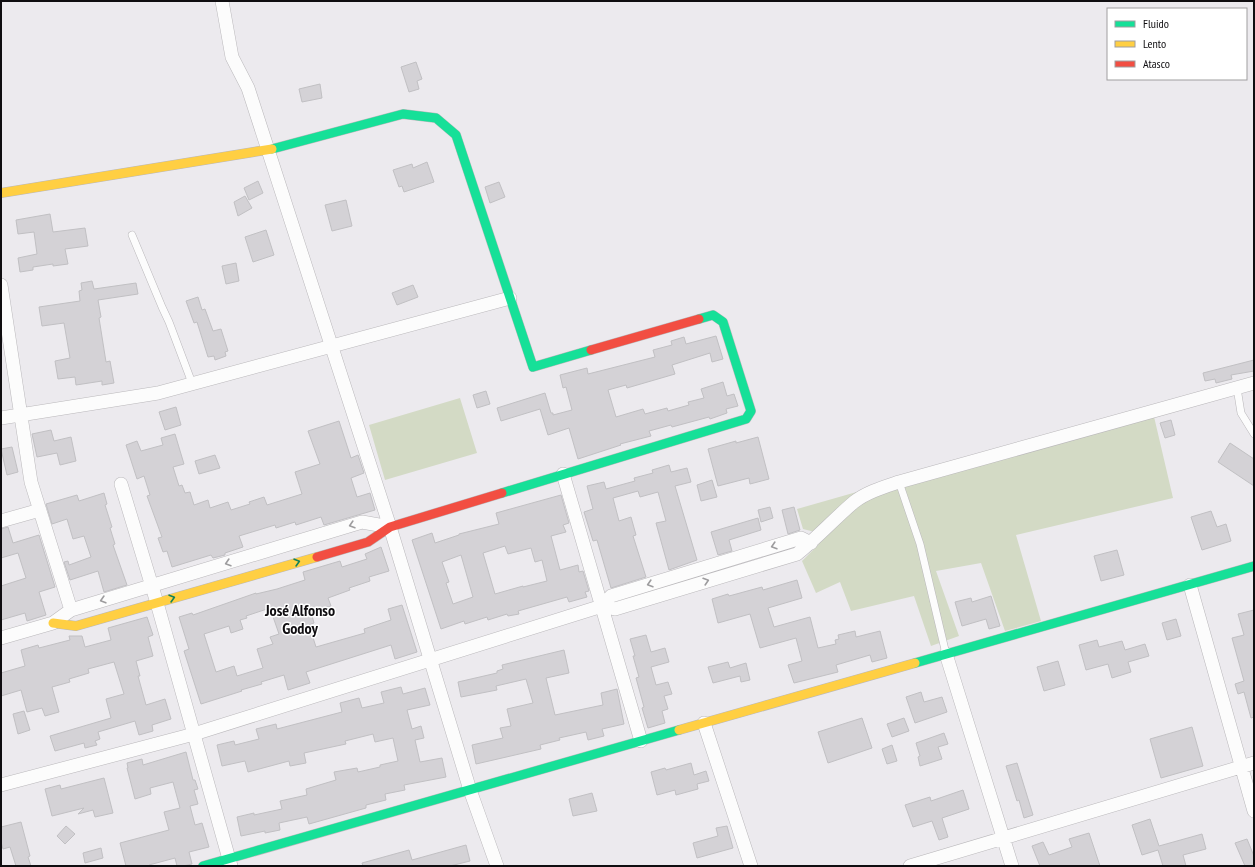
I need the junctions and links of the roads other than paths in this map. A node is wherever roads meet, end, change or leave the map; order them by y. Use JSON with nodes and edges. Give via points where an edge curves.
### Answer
{"nodes":[{"id":1,"x":222,"y":1,"type":"edge"},
{"id":2,"x":268,"y":150,"type":"junction"},
{"id":3,"x":1,"y":193,"type":"edge"},
{"id":4,"x":132,"y":235,"type":"dead end"},
{"id":5,"x":1,"y":285,"type":"edge"},
{"id":6,"x":510,"y":298,"type":"junction"},
{"id":7,"x":331,"y":346,"type":"junction"},
{"id":8,"x":1254,"y":383,"type":"edge"},
{"id":9,"x":192,"y":384,"type":"junction"},
{"id":10,"x":1237,"y":388,"type":"junction"},
{"id":11,"x":21,"y":414,"type":"junction"},
{"id":12,"x":1,"y":418,"type":"edge"},
{"id":13,"x":1254,"y":434,"type":"edge"},
{"id":14,"x":563,"y":474,"type":"junction"},
{"id":15,"x":899,"y":482,"type":"junction"},
{"id":16,"x":121,"y":484,"type":"dead end"},
{"id":17,"x":40,"y":510,"type":"junction"},
{"id":18,"x":1,"y":521,"type":"edge"},
{"id":19,"x":390,"y":527,"type":"junction"},
{"id":20,"x":1254,"y":566,"type":"edge"},
{"id":21,"x":1190,"y":585,"type":"junction"},
{"id":22,"x":152,"y":586,"type":"junction"},
{"id":23,"x":157,"y":603,"type":"junction"},
{"id":24,"x":602,"y":606,"type":"junction"},
{"id":25,"x":71,"y":610,"type":"junction"},
{"id":26,"x":53,"y":622,"type":"junction"},
{"id":27,"x":1,"y":638,"type":"edge"},
{"id":28,"x":946,"y":654,"type":"junction"},
{"id":29,"x":430,"y":660,"type":"junction"},
{"id":30,"x":704,"y":723,"type":"junction"},
{"id":31,"x":194,"y":734,"type":"junction"},
{"id":32,"x":641,"y":741,"type":"junction"},
{"id":33,"x":1248,"y":765,"type":"edge"},
{"id":34,"x":1,"y":785,"type":"edge"},
{"id":35,"x":470,"y":790,"type":"junction"},
{"id":36,"x":1254,"y":811,"type":"edge"},
{"id":37,"x":1004,"y":838,"type":"junction"},
{"id":38,"x":230,"y":862,"type":"edge"},
{"id":39,"x":203,"y":866,"type":"edge"},
{"id":40,"x":497,"y":866,"type":"edge"},
{"id":41,"x":751,"y":866,"type":"edge"},
{"id":42,"x":910,"y":866,"type":"edge"},
{"id":43,"x":1012,"y":866,"type":"edge"}],
"edges":[{"from":1,"to":2,"type":"street","via":[[232,57],[248,88]]},
{"from":2,"to":3,"type":"street"},
{"from":2,"to":6,"type":"street","via":[[403,114],[436,118],[456,135]]},
{"from":2,"to":7,"type":"street"},
{"from":4,"to":9,"type":"lane"},
{"from":5,"to":11,"type":"street"},
{"from":6,"to":7,"type":"street"},
{"from":6,"to":14,"type":"street","via":[[533,367],[713,315],[723,322],[751,411],[746,419]]},
{"from":7,"to":9,"type":"street"},
{"from":7,"to":19,"type":"street"},
{"from":8,"to":10,"type":"street"},
{"from":9,"to":11,"type":"street","via":[[158,392]]},
{"from":10,"to":13,"type":"lane","via":[[1242,413]]},
{"from":10,"to":15,"type":"street"},
{"from":11,"to":12,"type":"street"},
{"from":11,"to":17,"type":"street","via":[[31,482]]},
{"from":14,"to":19,"type":"street"},
{"from":14,"to":24,"type":"street"},
{"from":15,"to":24,"type":"street","via":[[875,490],[855,501],[796,554],[615,609]]},
{"from":15,"to":28,"type":"lane","via":[[920,544]]},
{"from":16,"to":22,"type":"street"},
{"from":17,"to":18,"type":"street"},
{"from":17,"to":25,"type":"street"},
{"from":19,"to":22,"type":"street","one_way":true,"via":[[362,522]]},
{"from":23,"to":19,"type":"street","one_way":true,"via":[[368,542]]},
{"from":19,"to":29,"type":"street"},
{"from":20,"to":21,"type":"street"},
{"from":21,"to":28,"type":"street"},
{"from":21,"to":33,"type":"street"},
{"from":22,"to":23,"type":"street"},
{"from":22,"to":25,"type":"street","one_way":true},
{"from":23,"to":26,"type":"street","via":[[76,626]]},
{"from":23,"to":31,"type":"street"},
{"from":24,"to":29,"type":"street"},
{"from":24,"to":32,"type":"street"},
{"from":25,"to":26,"type":"street"},
{"from":26,"to":27,"type":"street"},
{"from":28,"to":30,"type":"street"},
{"from":28,"to":37,"type":"street"},
{"from":29,"to":31,"type":"street"},
{"from":29,"to":35,"type":"street"},
{"from":30,"to":32,"type":"street"},
{"from":30,"to":41,"type":"street"},
{"from":31,"to":34,"type":"street"},
{"from":31,"to":38,"type":"street"},
{"from":32,"to":35,"type":"street"},
{"from":33,"to":36,"type":"street"},
{"from":33,"to":37,"type":"street"},
{"from":35,"to":38,"type":"street"},
{"from":35,"to":40,"type":"street"},
{"from":37,"to":42,"type":"street"},
{"from":37,"to":43,"type":"street"},
{"from":38,"to":39,"type":"street"}]}
